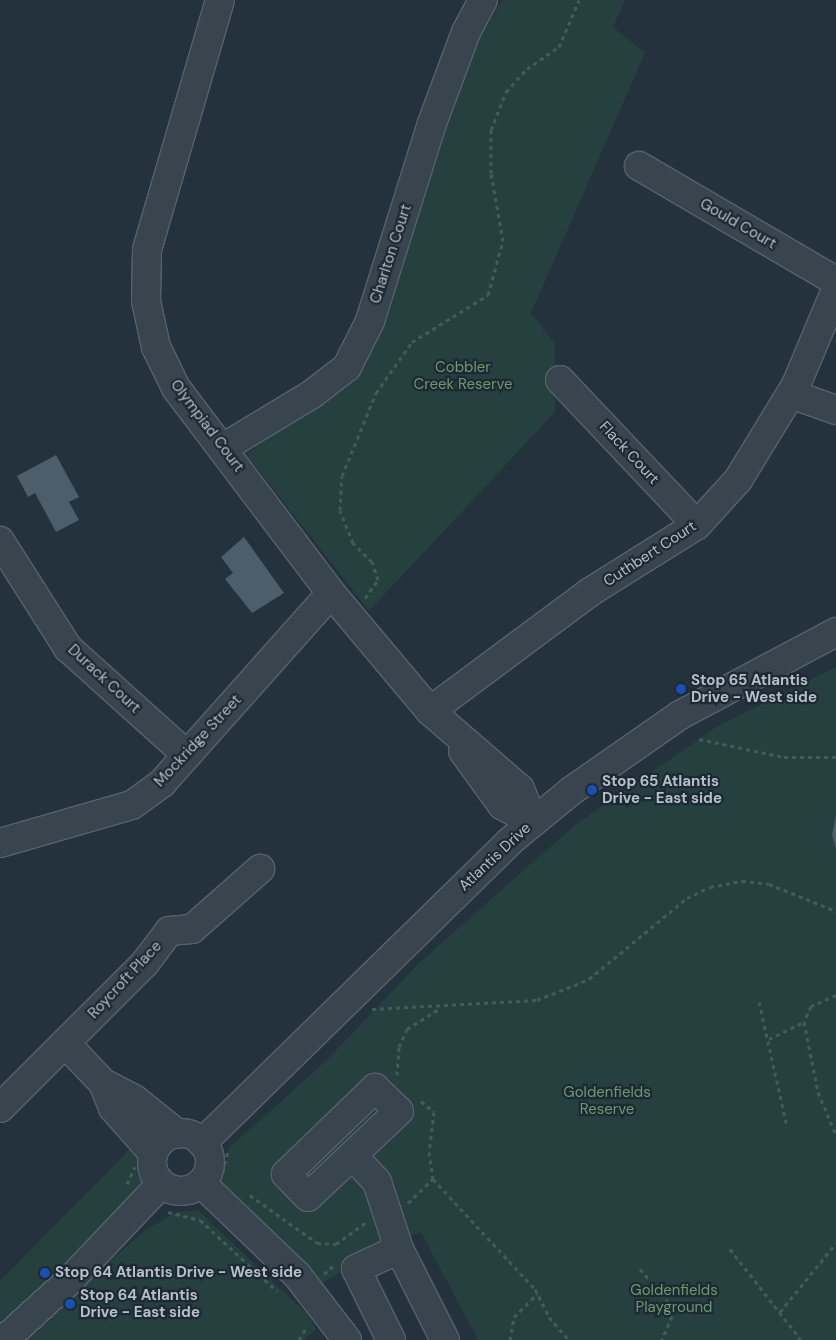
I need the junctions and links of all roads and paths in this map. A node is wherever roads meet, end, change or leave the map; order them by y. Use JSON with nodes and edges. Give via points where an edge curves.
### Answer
{"nodes":[{"id":1,"x":220,"y":0,"type":"edge"},
{"id":2,"x":483,"y":0,"type":"edge"},
{"id":3,"x":579,"y":0,"type":"edge"},
{"id":4,"x":639,"y":166,"type":"dead end"},
{"id":5,"x":836,"y":281,"type":"edge"},
{"id":6,"x":836,"y":290,"type":"edge"},
{"id":7,"x":560,"y":380,"type":"dead end"},
{"id":8,"x":791,"y":394,"type":"junction"},
{"id":9,"x":836,"y":410,"type":"edge"},
{"id":10,"x":222,"y":448,"type":"junction"},
{"id":11,"x":697,"y":526,"type":"junction"},
{"id":12,"x":0,"y":541,"type":"edge"},
{"id":13,"x":331,"y":593,"type":"junction"},
{"id":14,"x":348,"y":614,"type":"junction"},
{"id":15,"x":836,"y":632,"type":"edge"},
{"id":16,"x":430,"y":711,"type":"junction"},
{"id":17,"x":699,"y":740,"type":"dead end"},
{"id":18,"x":187,"y":755,"type":"junction"},
{"id":19,"x":836,"y":756,"type":"edge"},
{"id":20,"x":533,"y":822,"type":"junction"},
{"id":21,"x":0,"y":843,"type":"edge"},
{"id":22,"x":260,"y":869,"type":"dead end"},
{"id":23,"x":836,"y":910,"type":"edge"},
{"id":24,"x":836,"y":995,"type":"edge"},
{"id":25,"x":759,"y":1002,"type":"dead end"},
{"id":26,"x":442,"y":1008,"type":"junction"},
{"id":27,"x":366,"y":1009,"type":"dead end"},
{"id":28,"x":804,"y":1022,"type":"junction"},
{"id":29,"x":769,"y":1039,"type":"junction"},
{"id":30,"x":65,"y":1043,"type":"junction"},
{"id":31,"x":399,"y":1079,"type":"dead end"},
{"id":32,"x":103,"y":1083,"type":"junction"},
{"id":33,"x":417,"y":1098,"type":"dead end"},
{"id":34,"x":0,"y":1108,"type":"edge"},
{"id":35,"x":787,"y":1126,"type":"dead end"},
{"id":36,"x":836,"y":1135,"type":"edge"},
{"id":37,"x":190,"y":1138,"type":"junction"},
{"id":38,"x":234,"y":1142,"type":"dead end"},
{"id":39,"x":148,"y":1147,"type":"junction"},
{"id":40,"x":353,"y":1156,"type":"dead end"},
{"id":41,"x":212,"y":1178,"type":"junction"},
{"id":42,"x":161,"y":1184,"type":"junction"},
{"id":43,"x":122,"y":1191,"type":"dead end"},
{"id":44,"x":164,"y":1216,"type":"dead end"},
{"id":45,"x":836,"y":1243,"type":"edge"},
{"id":46,"x":399,"y":1249,"type":"junction"},
{"id":47,"x":730,"y":1249,"type":"dead end"},
{"id":48,"x":640,"y":1269,"type":"dead end"},
{"id":49,"x":282,"y":1294,"type":"dead end"},
{"id":50,"x":537,"y":1294,"type":"junction"},
{"id":51,"x":780,"y":1312,"type":"junction"},
{"id":52,"x":307,"y":1316,"type":"dead end"},
{"id":53,"x":337,"y":1336,"type":"edge"},
{"id":54,"x":4,"y":1340,"type":"edge"},
{"id":55,"x":299,"y":1340,"type":"edge"},
{"id":56,"x":391,"y":1340,"type":"edge"},
{"id":57,"x":445,"y":1340,"type":"edge"},
{"id":58,"x":510,"y":1340,"type":"edge"},
{"id":59,"x":569,"y":1340,"type":"edge"},
{"id":60,"x":662,"y":1340,"type":"edge"},
{"id":61,"x":801,"y":1340,"type":"edge"}],
"edges":[{"from":1,"to":10,"type":"street","name":"Olympiad Court","via":[[151,230],[145,276],[151,328],[164,366]]},
{"from":2,"to":10,"type":"street","name":"Charlton Court","via":[[466,32],[431,126],[370,321],[347,367],[312,394]]},
{"from":3,"to":14,"type":"path","via":[[559,47],[527,68],[506,92],[491,130],[491,173],[502,242],[488,295],[412,342],[376,393],[352,449],[342,476],[340,510],[353,543],[372,562],[378,580]]},
{"from":4,"to":5,"type":"street","name":"Gould Court"},
{"from":6,"to":8,"type":"street","name":"Cuthbert Court"},
{"from":7,"to":11,"type":"street","name":"Flack Court"},
{"from":8,"to":9,"type":"street"},
{"from":8,"to":11,"type":"street","name":"Cuthbert Court","via":[[738,480]]},
{"from":10,"to":13,"type":"street","name":"Olympiad Court"},
{"from":11,"to":16,"type":"street","name":"Cuthbert Court","via":[[590,592]]},
{"from":12,"to":18,"type":"street","name":"Durack Court","via":[[68,648]]},
{"from":13,"to":14,"type":"street","name":"Olympiad Court"},
{"from":13,"to":18,"type":"street","name":"Mockridge Street"},
{"from":14,"to":16,"type":"street","name":"Olympiad Court"},
{"from":15,"to":20,"type":"street","name":"Atlantis Drive","via":[[680,715]]},
{"from":16,"to":20,"type":"street","name":"Olympiad Court","via":[[520,789]]},
{"from":17,"to":19,"type":"path","via":[[784,757]]},
{"from":18,"to":21,"type":"street","name":"Mockridge Street","via":[[132,806]]},
{"from":20,"to":37,"type":"street","name":"Atlantis Drive"},
{"from":22,"to":30,"type":"street","name":"Roycroft Place","via":[[192,929],[169,931],[146,962]]},
{"from":23,"to":26,"type":"path","via":[[769,884],[742,881],[710,887],[688,898],[589,979],[537,1000]]},
{"from":24,"to":28,"type":"path","via":[[811,1006]]},
{"from":25,"to":29,"type":"path"},
{"from":26,"to":27,"type":"path"},
{"from":26,"to":31,"type":"path","via":[[407,1029],[396,1061]]},
{"from":28,"to":29,"type":"path"},
{"from":28,"to":36,"type":"path","via":[[818,1092]]},
{"from":29,"to":35,"type":"path"},
{"from":30,"to":32,"type":"street"},
{"from":30,"to":34,"type":"street","name":"Roycroft Place"},
{"from":32,"to":37,"type":"street","via":[[134,1099]]},
{"from":32,"to":39,"type":"street","via":[[114,1108]]},
{"from":33,"to":50,"type":"path","via":[[434,1112],[429,1152],[433,1179]]},
{"from":37,"to":39,"type":"street"},
{"from":37,"to":41,"type":"street","via":[[210,1162]]},
{"from":38,"to":41,"type":"path"},
{"from":39,"to":42,"type":"street","via":[[152,1167]]},
{"from":39,"to":43,"type":"path","via":[[132,1148],[136,1165]]},
{"from":40,"to":46,"type":"street","via":[[378,1182]]},
{"from":41,"to":42,"type":"street","via":[[183,1191]]},
{"from":41,"to":53,"type":"street","via":[[297,1275]]},
{"from":42,"to":54,"type":"street","via":[[71,1279]]},
{"from":44,"to":49,"type":"path","via":[[170,1211],[200,1220]]},
{"from":45,"to":51,"type":"path"},
{"from":46,"to":56,"type":"street","via":[[356,1269]]},
{"from":46,"to":57,"type":"street"},
{"from":47,"to":51,"type":"path"},
{"from":48,"to":60,"type":"path","via":[[670,1309],[672,1316]]},
{"from":50,"to":58,"type":"path","via":[[514,1317]]},
{"from":50,"to":59,"type":"path"},
{"from":51,"to":61,"type":"path"},
{"from":52,"to":55,"type":"path","via":[[306,1332]]}]}
